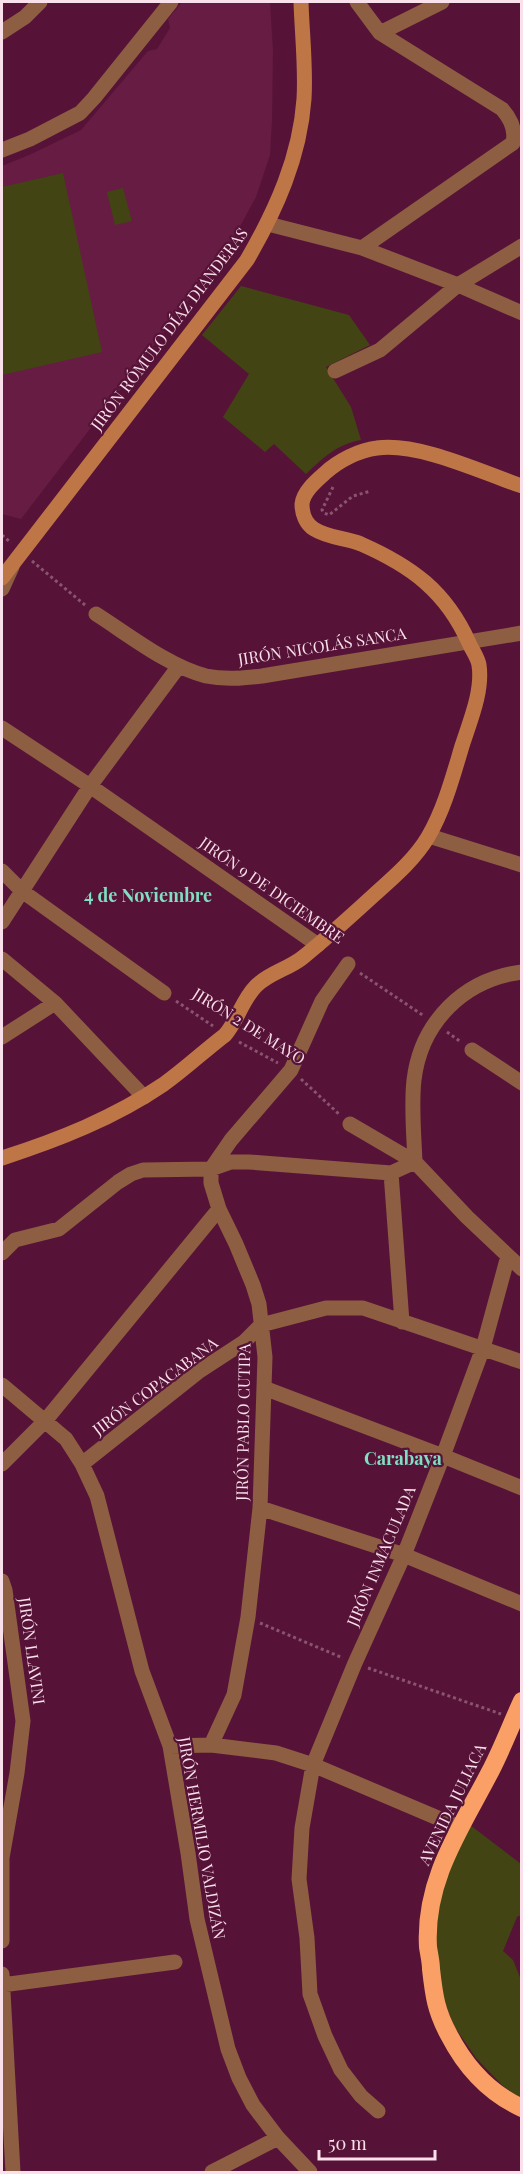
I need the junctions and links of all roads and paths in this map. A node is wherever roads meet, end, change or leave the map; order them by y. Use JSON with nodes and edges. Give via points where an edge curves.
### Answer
{"nodes":[{"id":1,"x":40,"y":2,"type":"edge"},
{"id":2,"x":171,"y":2,"type":"edge"},
{"id":3,"x":301,"y":2,"type":"edge"},
{"id":4,"x":357,"y":2,"type":"edge"},
{"id":5,"x":442,"y":2,"type":"edge"},
{"id":6,"x":2,"y":32,"type":"edge"},
{"id":7,"x":380,"y":33,"type":"junction"},
{"id":8,"x":2,"y":150,"type":"edge"},
{"id":9,"x":268,"y":224,"type":"junction"},
{"id":10,"x":522,"y":246,"type":"edge"},
{"id":11,"x":362,"y":248,"type":"junction"},
{"id":12,"x":458,"y":285,"type":"junction"},
{"id":13,"x":522,"y":313,"type":"edge"},
{"id":14,"x":335,"y":370,"type":"dead end"},
{"id":15,"x":522,"y":486,"type":"edge"},
{"id":16,"x":331,"y":490,"type":"dead end"},
{"id":17,"x":371,"y":491,"type":"dead end"},
{"id":18,"x":2,"y":535,"type":"edge"},
{"id":19,"x":15,"y":551,"type":"junction"},
{"id":20,"x":2,"y":578,"type":"edge"},
{"id":21,"x":2,"y":589,"type":"edge"},
{"id":22,"x":96,"y":614,"type":"joint"},
{"id":23,"x":522,"y":633,"type":"edge"},
{"id":24,"x":468,"y":641,"type":"junction"},
{"id":25,"x":179,"y":666,"type":"junction"},
{"id":26,"x":2,"y":728,"type":"edge"},
{"id":27,"x":90,"y":786,"type":"junction"},
{"id":28,"x":429,"y":836,"type":"junction"},
{"id":29,"x":522,"y":865,"type":"edge"},
{"id":30,"x":2,"y":871,"type":"edge"},
{"id":31,"x":22,"y":891,"type":"junction"},
{"id":32,"x":2,"y":922,"type":"edge"},
{"id":33,"x":318,"y":945,"type":"junction"},
{"id":34,"x":2,"y":959,"type":"edge"},
{"id":35,"x":348,"y":964,"type":"joint"},
{"id":36,"x":522,"y":972,"type":"edge"},
{"id":37,"x":164,"y":993,"type":"joint"},
{"id":38,"x":56,"y":1003,"type":"junction"},
{"id":39,"x":434,"y":1023,"type":"junction"},
{"id":40,"x":225,"y":1035,"type":"junction"},
{"id":41,"x":2,"y":1037,"type":"edge"},
{"id":42,"x":472,"y":1050,"type":"joint"},
{"id":43,"x":291,"y":1070,"type":"junction"},
{"id":44,"x":522,"y":1083,"type":"edge"},
{"id":45,"x":144,"y":1097,"type":"junction"},
{"id":46,"x":350,"y":1124,"type":"joint"},
{"id":47,"x":2,"y":1158,"type":"edge"},
{"id":48,"x":415,"y":1162,"type":"junction"},
{"id":49,"x":211,"y":1168,"type":"junction"},
{"id":50,"x":391,"y":1173,"type":"junction"},
{"id":51,"x":219,"y":1209,"type":"junction"},
{"id":52,"x":2,"y":1253,"type":"edge"},
{"id":53,"x":508,"y":1256,"type":"junction"},
{"id":54,"x":522,"y":1269,"type":"edge"},
{"id":55,"x":402,"y":1322,"type":"junction"},
{"id":56,"x":261,"y":1325,"type":"junction"},
{"id":57,"x":483,"y":1348,"type":"junction"},
{"id":58,"x":522,"y":1362,"type":"edge"},
{"id":59,"x":2,"y":1385,"type":"edge"},
{"id":60,"x":264,"y":1388,"type":"junction"},
{"id":61,"x":45,"y":1421,"type":"junction"},
{"id":62,"x":443,"y":1456,"type":"junction"},
{"id":63,"x":2,"y":1464,"type":"edge"},
{"id":64,"x":82,"y":1464,"type":"junction"},
{"id":65,"x":522,"y":1488,"type":"edge"},
{"id":66,"x":260,"y":1508,"type":"junction"},
{"id":67,"x":404,"y":1555,"type":"junction"},
{"id":68,"x":2,"y":1581,"type":"edge"},
{"id":69,"x":522,"y":1604,"type":"edge"},
{"id":70,"x":248,"y":1617,"type":"junction"},
{"id":71,"x":355,"y":1663,"type":"junction"},
{"id":72,"x":522,"y":1701,"type":"edge"},
{"id":73,"x":514,"y":1719,"type":"junction"},
{"id":74,"x":211,"y":1745,"type":"junction"},
{"id":75,"x":170,"y":1746,"type":"junction"},
{"id":76,"x":313,"y":1765,"type":"junction"},
{"id":77,"x":459,"y":1827,"type":"junction"},
{"id":78,"x":2,"y":1941,"type":"edge"},
{"id":79,"x":175,"y":1962,"type":"dead end"},
{"id":80,"x":2,"y":1979,"type":"edge"},
{"id":81,"x":4,"y":2049,"type":"edge"},
{"id":82,"x":522,"y":2108,"type":"edge"},
{"id":83,"x":378,"y":2111,"type":"dead end"},
{"id":84,"x":278,"y":2138,"type":"junction"},
{"id":85,"x":13,"y":2172,"type":"edge"},
{"id":86,"x":212,"y":2172,"type":"edge"},
{"id":87,"x":310,"y":2172,"type":"edge"}],
"edges":[{"from":1,"to":6,"type":"street"},
{"from":2,"to":8,"type":"street","via":[[80,113]]},
{"from":3,"to":9,"type":"street","name":"JIRÓN RÓMULO DÍAZ DIANDERAS","via":[[302,115],[294,159]]},
{"from":4,"to":7,"type":"street"},
{"from":5,"to":7,"type":"street"},
{"from":7,"to":11,"type":"street","via":[[502,109],[515,134],[513,143]]},
{"from":9,"to":11,"type":"street"},
{"from":9,"to":19,"type":"street","name":"JIRÓN RÓMULO DÍAZ DIANDERAS","via":[[247,260]]},
{"from":10,"to":12,"type":"street"},
{"from":11,"to":12,"type":"street"},
{"from":12,"to":13,"type":"street"},
{"from":12,"to":14,"type":"street","via":[[380,350]]},
{"from":15,"to":24,"type":"street","via":[[428,454],[397,447],[375,448],[342,460],[318,478],[304,496],[303,512],[312,527],[359,543],[417,574],[436,591]]},
{"from":16,"to":17,"type":"path","via":[[322,510],[329,515],[353,496]]},
{"from":18,"to":19,"type":"path"},
{"from":19,"to":20,"type":"street","name":"JIRÓN RÓMULO DÍAZ DIANDERAS"},
{"from":19,"to":21,"type":"street"},
{"from":19,"to":22,"type":"path"},
{"from":22,"to":25,"type":"street","name":"JIRÓN NICOLÁS SANCA"},
{"from":23,"to":24,"type":"street","name":"JIRÓN NICOLÁS SANCA"},
{"from":24,"to":25,"type":"street","name":"JIRÓN NICOLÁS SANCA","via":[[241,679],[206,676]]},
{"from":24,"to":28,"type":"street","via":[[479,664],[478,688],[450,785]]},
{"from":25,"to":27,"type":"street"},
{"from":26,"to":27,"type":"street","name":"JIRÓN 9 DE DICIEMBRE"},
{"from":27,"to":31,"type":"street"},
{"from":27,"to":33,"type":"street","name":"JIRÓN 9 DE DICIEMBRE"},
{"from":28,"to":29,"type":"street"},
{"from":28,"to":33,"type":"street","via":[[399,872]]},
{"from":30,"to":31,"type":"street"},
{"from":31,"to":32,"type":"street"},
{"from":31,"to":37,"type":"street"},
{"from":33,"to":40,"type":"street","via":[[256,986]]},
{"from":34,"to":38,"type":"street"},
{"from":35,"to":39,"type":"path","name":"JIRÓN 9 DE DICIEMBRE"},
{"from":35,"to":43,"type":"street","via":[[322,1001]]},
{"from":36,"to":39,"type":"street","via":[[480,983],[447,1007]]},
{"from":37,"to":40,"type":"path","name":"JIRÓN 2 DE MAYO"},
{"from":38,"to":41,"type":"street"},
{"from":38,"to":45,"type":"street"},
{"from":39,"to":42,"type":"path","name":"JIRÓN 9 DE DICIEMBRE"},
{"from":39,"to":48,"type":"street","via":[[425,1039],[414,1081]]},
{"from":40,"to":43,"type":"path","name":"JIRÓN 2 DE MAYO"},
{"from":40,"to":45,"type":"street"},
{"from":42,"to":44,"type":"street"},
{"from":43,"to":46,"type":"path","name":"JIRÓN 2 DE MAYO"},
{"from":43,"to":49,"type":"street"},
{"from":45,"to":47,"type":"street","via":[[55,1141]]},
{"from":46,"to":48,"type":"street"},
{"from":48,"to":50,"type":"street"},
{"from":48,"to":53,"type":"street"},
{"from":49,"to":50,"type":"street","via":[[249,1162]]},
{"from":49,"to":51,"type":"street","name":"JIRÓN PABLO CUTIPA"},
{"from":49,"to":52,"type":"street","via":[[143,1170],[131,1174],[59,1229],[15,1240]]},
{"from":50,"to":55,"type":"street"},
{"from":51,"to":56,"type":"street","name":"JIRÓN PABLO CUTIPA","via":[[253,1285]]},
{"from":51,"to":61,"type":"street"},
{"from":53,"to":54,"type":"street"},
{"from":53,"to":57,"type":"street","name":"JIRÓN INMACULADA"},
{"from":55,"to":56,"type":"street","name":"JIRÓN COPACABANA","via":[[346,1306]]},
{"from":55,"to":57,"type":"street","name":"JIRÓN COPACABANA"},
{"from":56,"to":60,"type":"street","name":"JIRÓN PABLO CUTIPA"},
{"from":56,"to":64,"type":"street","name":"JIRÓN COPACABANA","via":[[244,1342],[198,1372]]},
{"from":57,"to":58,"type":"street","name":"JIRÓN COPACABANA"},
{"from":57,"to":62,"type":"street","name":"JIRÓN INMACULADA"},
{"from":59,"to":61,"type":"street","name":"JIRÓN HERMILIO VALDIZÁN"},
{"from":60,"to":62,"type":"street"},
{"from":60,"to":66,"type":"street","name":"JIRÓN PABLO CUTIPA"},
{"from":61,"to":63,"type":"street"},
{"from":61,"to":64,"type":"street","name":"JIRÓN HERMILIO VALDIZÁN","via":[[66,1439]]},
{"from":62,"to":65,"type":"street"},
{"from":62,"to":67,"type":"street","name":"JIRÓN INMACULADA"},
{"from":64,"to":75,"type":"street","name":"JIRÓN HERMILIO VALDIZÁN","via":[[97,1496],[142,1671]]},
{"from":66,"to":67,"type":"street"},
{"from":66,"to":70,"type":"street","name":"JIRÓN PABLO CUTIPA"},
{"from":67,"to":69,"type":"street"},
{"from":67,"to":71,"type":"street","name":"JIRÓN INMACULADA"},
{"from":68,"to":78,"type":"street","name":"JIRÓN LLAVINI","via":[[23,1721],[2,1858]]},
{"from":70,"to":71,"type":"path"},
{"from":70,"to":74,"type":"street","name":"JIRÓN PABLO CUTIPA","via":[[234,1695]]},
{"from":71,"to":73,"type":"path"},
{"from":71,"to":76,"type":"street","name":"JIRÓN INMACULADA"},
{"from":72,"to":73,"type":"highway","name":"AVENIDA JULIACA"},
{"from":73,"to":77,"type":"highway","name":"AVENIDA JULIACA"},
{"from":74,"to":75,"type":"street"},
{"from":74,"to":76,"type":"street","via":[[276,1753]]},
{"from":75,"to":84,"type":"street","name":"JIRÓN HERMILIO VALDIZÁN","via":[[197,1919],[228,2049],[239,2078]]},
{"from":76,"to":77,"type":"street"},
{"from":76,"to":83,"type":"street","name":"JIRÓN INMACULADA","via":[[302,1828],[299,1879],[310,1994],[341,2070]]},
{"from":77,"to":82,"type":"highway","name":"AVENIDA JULIACA","via":[[432,1902],[428,1946],[435,2006],[459,2055],[496,2093]]},
{"from":79,"to":80,"type":"street"},
{"from":80,"to":81,"type":"street"},
{"from":81,"to":85,"type":"street"},
{"from":84,"to":86,"type":"street"},
{"from":84,"to":87,"type":"street","name":"JIRÓN HERMILIO VALDIZÁN"}]}
